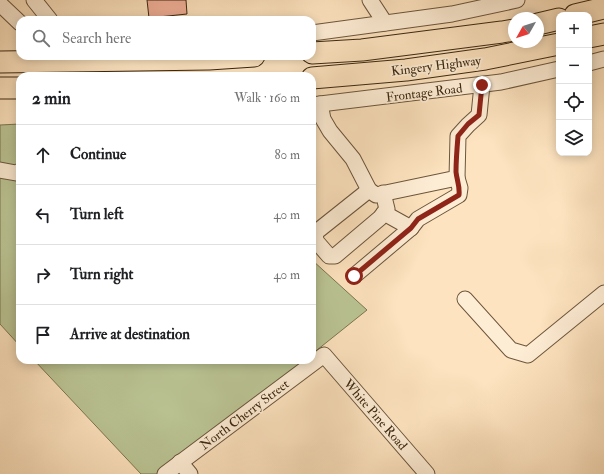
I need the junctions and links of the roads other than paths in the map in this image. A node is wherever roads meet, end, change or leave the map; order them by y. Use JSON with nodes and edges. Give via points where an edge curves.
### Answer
{"nodes":[{"id":1,"x":34,"y":0,"type":"edge"},
{"id":2,"x":370,"y":0,"type":"edge"},
{"id":3,"x":517,"y":0,"type":"edge"},
{"id":4,"x":0,"y":4,"type":"edge"},
{"id":5,"x":604,"y":8,"type":"edge"},
{"id":6,"x":587,"y":12,"type":"edge"},
{"id":7,"x":47,"y":16,"type":"edge"},
{"id":8,"x":16,"y":19,"type":"edge"},
{"id":9,"x":556,"y":20,"type":"edge"},
{"id":10,"x":385,"y":23,"type":"junction"},
{"id":11,"x":544,"y":23,"type":"edge"},
{"id":12,"x":508,"y":31,"type":"edge"},
{"id":13,"x":316,"y":32,"type":"edge"},
{"id":14,"x":604,"y":34,"type":"edge"},
{"id":15,"x":592,"y":36,"type":"edge"},
{"id":16,"x":556,"y":45,"type":"edge"},
{"id":17,"x":316,"y":53,"type":"edge"},
{"id":18,"x":604,"y":59,"type":"edge"},
{"id":19,"x":139,"y":60,"type":"edge"},
{"id":20,"x":592,"y":61,"type":"edge"},
{"id":21,"x":0,"y":62,"type":"edge"},
{"id":22,"x":556,"y":70,"type":"edge"},
{"id":23,"x":316,"y":78,"type":"edge"},
{"id":24,"x":482,"y":85,"type":"junction"},
{"id":25,"x":0,"y":88,"type":"edge"},
{"id":26,"x":16,"y":88,"type":"edge"},
{"id":27,"x":316,"y":105,"type":"edge"},
{"id":28,"x":0,"y":170,"type":"edge"},
{"id":29,"x":16,"y":173,"type":"edge"},
{"id":30,"x":457,"y":178,"type":"junction"},
{"id":31,"x":376,"y":192,"type":"junction"},
{"id":32,"x":384,"y":213,"type":"junction"},
{"id":33,"x":411,"y":228,"type":"junction"},
{"id":34,"x":316,"y":232,"type":"edge"},
{"id":35,"x":316,"y":241,"type":"edge"},
{"id":36,"x":354,"y":276,"type":"dead end"},
{"id":37,"x":604,"y":293,"type":"edge"},
{"id":38,"x":465,"y":299,"type":"dead end"},
{"id":39,"x":324,"y":355,"type":"joint"},
{"id":40,"x":316,"y":361,"type":"edge"},
{"id":41,"x":312,"y":364,"type":"edge"},
{"id":42,"x":180,"y":462,"type":"junction"},
{"id":43,"x":165,"y":474,"type":"edge"},
{"id":44,"x":190,"y":474,"type":"edge"},
{"id":45,"x":427,"y":474,"type":"edge"}],
"edges":[{"from":1,"to":7,"type":"street"},
{"from":2,"to":10,"type":"street"},
{"from":3,"to":10,"type":"street","via":[[452,14]]},
{"from":4,"to":8,"type":"street"},
{"from":5,"to":6,"type":"highway"},
{"from":9,"to":11,"type":"highway"},
{"from":10,"to":13,"type":"street"},
{"from":12,"to":17,"type":"highway","name":"Kingery Highway","via":[[362,50]]},
{"from":14,"to":15,"type":"highway"},
{"from":16,"to":23,"type":"highway","name":"Kingery Highway","via":[[485,59],[406,70]]},
{"from":18,"to":20,"type":"street"},
{"from":19,"to":21,"type":"highway"},
{"from":22,"to":24,"type":"street","name":"Frontage Road"},
{"from":24,"to":27,"type":"street","name":"Frontage Road"},
{"from":24,"to":30,"type":"street","via":[[479,115],[458,136]]},
{"from":25,"to":26,"type":"highway"},
{"from":27,"to":31,"type":"street","via":[[330,132]]},
{"from":28,"to":29,"type":"street"},
{"from":30,"to":31,"type":"street"},
{"from":30,"to":33,"type":"street","via":[[459,195],[418,219]]},
{"from":31,"to":32,"type":"street","via":[[387,209]]},
{"from":31,"to":34,"type":"street"},
{"from":32,"to":33,"type":"street"},
{"from":32,"to":35,"type":"street","via":[[335,256],[330,256]]},
{"from":33,"to":36,"type":"street"},
{"from":37,"to":38,"type":"street","via":[[528,355],[511,350]]},
{"from":39,"to":40,"type":"street","name":"North Cherry Street"},
{"from":39,"to":45,"type":"street","name":"White Pine Road"},
{"from":41,"to":42,"type":"street","name":"North Cherry Street"},
{"from":42,"to":43,"type":"street","name":"North Cherry Street"},
{"from":42,"to":44,"type":"street"}]}
